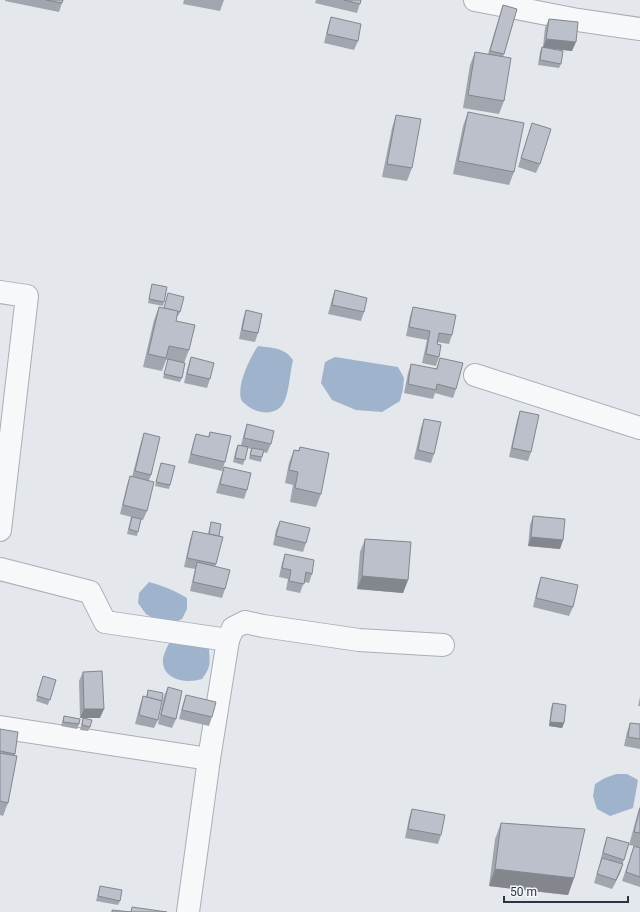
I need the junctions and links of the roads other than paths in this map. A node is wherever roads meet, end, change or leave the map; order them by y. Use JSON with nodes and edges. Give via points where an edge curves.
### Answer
{"nodes":[{"id":1,"x":475,"y":0,"type":"edge"},
{"id":2,"x":640,"y":29,"type":"edge"},
{"id":3,"x":0,"y":292,"type":"edge"},
{"id":4,"x":476,"y":375,"type":"dead end"},
{"id":5,"x":640,"y":428,"type":"edge"},
{"id":6,"x":0,"y":530,"type":"edge"},
{"id":7,"x":0,"y":569,"type":"edge"},
{"id":8,"x":228,"y":640,"type":"junction"},
{"id":9,"x":443,"y":645,"type":"dead end"},
{"id":10,"x":0,"y":727,"type":"edge"},
{"id":11,"x":209,"y":759,"type":"junction"},
{"id":12,"x":188,"y":912,"type":"edge"}],
"edges":[{"from":1,"to":2,"type":"street"},
{"from":3,"to":6,"type":"street","via":[[27,296]]},
{"from":4,"to":5,"type":"street"},
{"from":7,"to":8,"type":"street","via":[[90,592],[105,622]]},
{"from":8,"to":9,"type":"street","via":[[233,628],[245,622],[359,640]]},
{"from":8,"to":11,"type":"street"},
{"from":10,"to":11,"type":"street"},
{"from":11,"to":12,"type":"street"}]}
